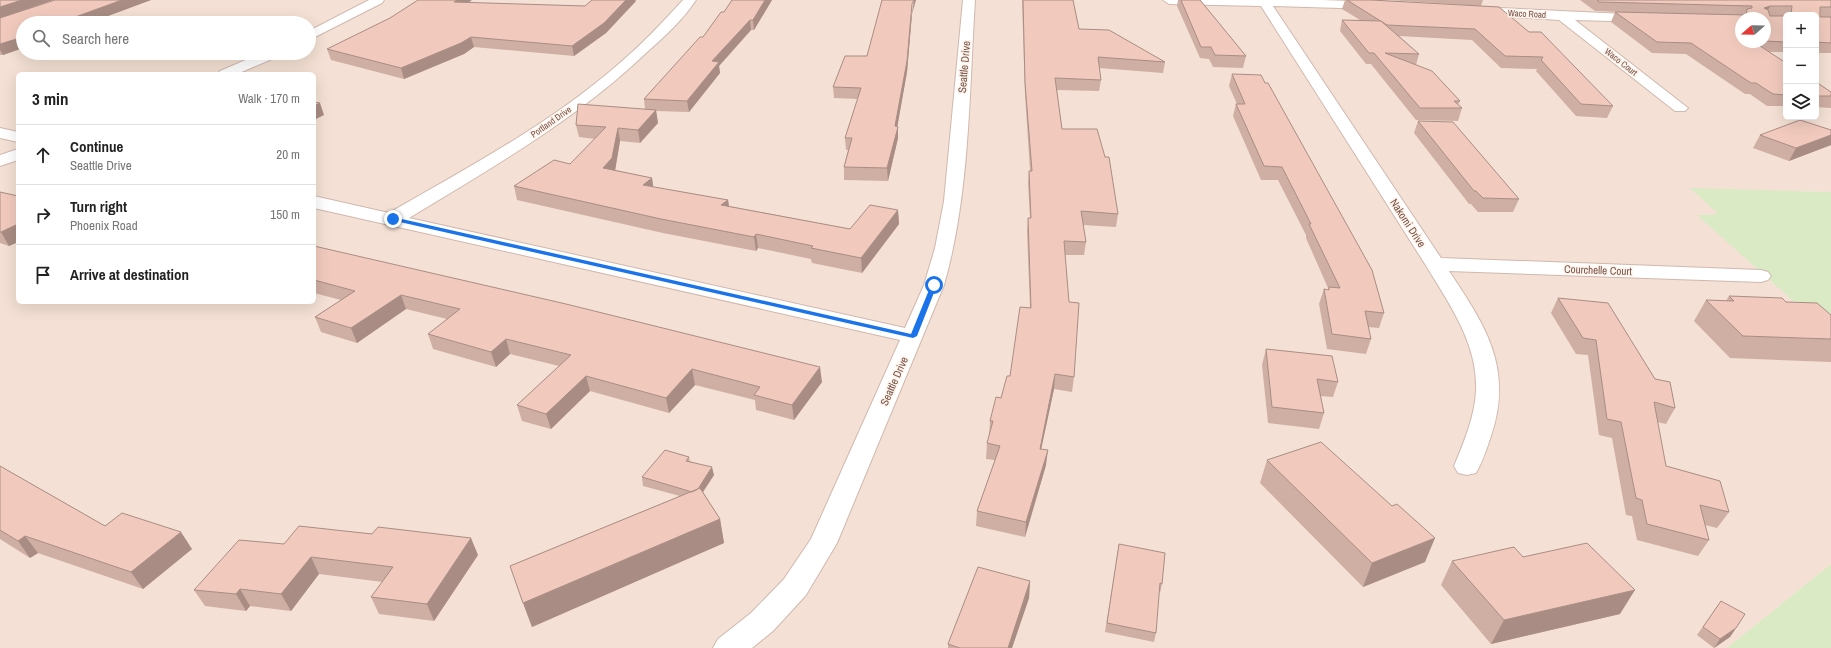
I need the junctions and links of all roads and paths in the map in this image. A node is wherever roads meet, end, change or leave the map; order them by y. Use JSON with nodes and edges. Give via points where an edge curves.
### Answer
{"nodes":[{"id":1,"x":378,"y":0,"type":"edge"},
{"id":2,"x":690,"y":0,"type":"edge"},
{"id":3,"x":969,"y":0,"type":"edge"},
{"id":4,"x":1169,"y":0,"type":"edge"},
{"id":5,"x":1263,"y":1,"type":"edge"},
{"id":6,"x":1386,"y":6,"type":"edge"},
{"id":7,"x":1466,"y":10,"type":"edge"},
{"id":8,"x":1562,"y":16,"type":"junction"},
{"id":9,"x":1657,"y":19,"type":"edge"},
{"id":10,"x":316,"y":32,"type":"edge"},
{"id":11,"x":258,"y":60,"type":"edge"},
{"id":12,"x":230,"y":72,"type":"edge"},
{"id":13,"x":1680,"y":108,"type":"dead end"},
{"id":14,"x":0,"y":134,"type":"edge"},
{"id":15,"x":16,"y":138,"type":"edge"},
{"id":16,"x":16,"y":155,"type":"edge"},
{"id":17,"x":0,"y":161,"type":"edge"},
{"id":18,"x":316,"y":202,"type":"edge"},
{"id":19,"x":393,"y":219,"type":"junction"},
{"id":20,"x":1434,"y":264,"type":"junction"},
{"id":21,"x":1761,"y":276,"type":"dead end"},
{"id":22,"x":913,"y":336,"type":"junction"},
{"id":23,"x":1467,"y":466,"type":"dead end"},
{"id":24,"x":729,"y":648,"type":"edge"}],
"edges":[{"from":1,"to":10,"type":"street"},
{"from":2,"to":19,"type":"street","name":"Portland Drive","via":[[668,28],[609,81],[519,144]]},
{"from":3,"to":22,"type":"street","name":"Seattle Drive","via":[[953,201],[945,248],[934,285]]},
{"from":4,"to":5,"type":"street"},
{"from":5,"to":6,"type":"street"},
{"from":5,"to":20,"type":"street","name":"Nakomi Drive"},
{"from":7,"to":8,"type":"street","name":"Waco Road"},
{"from":8,"to":9,"type":"street","name":"Waco Road"},
{"from":8,"to":13,"type":"street","name":"Waco Court"},
{"from":11,"to":12,"type":"street"},
{"from":14,"to":15,"type":"street"},
{"from":16,"to":17,"type":"street"},
{"from":18,"to":19,"type":"street"},
{"from":19,"to":22,"type":"street"},
{"from":20,"to":21,"type":"street","name":"Courchelle Court"},
{"from":20,"to":23,"type":"street","name":"Nakomi Drive","via":[[1461,305],[1484,356],[1488,387],[1486,410]]},
{"from":22,"to":24,"type":"street","name":"Seattle Drive","via":[[823,543],[795,587],[762,622]]}]}
